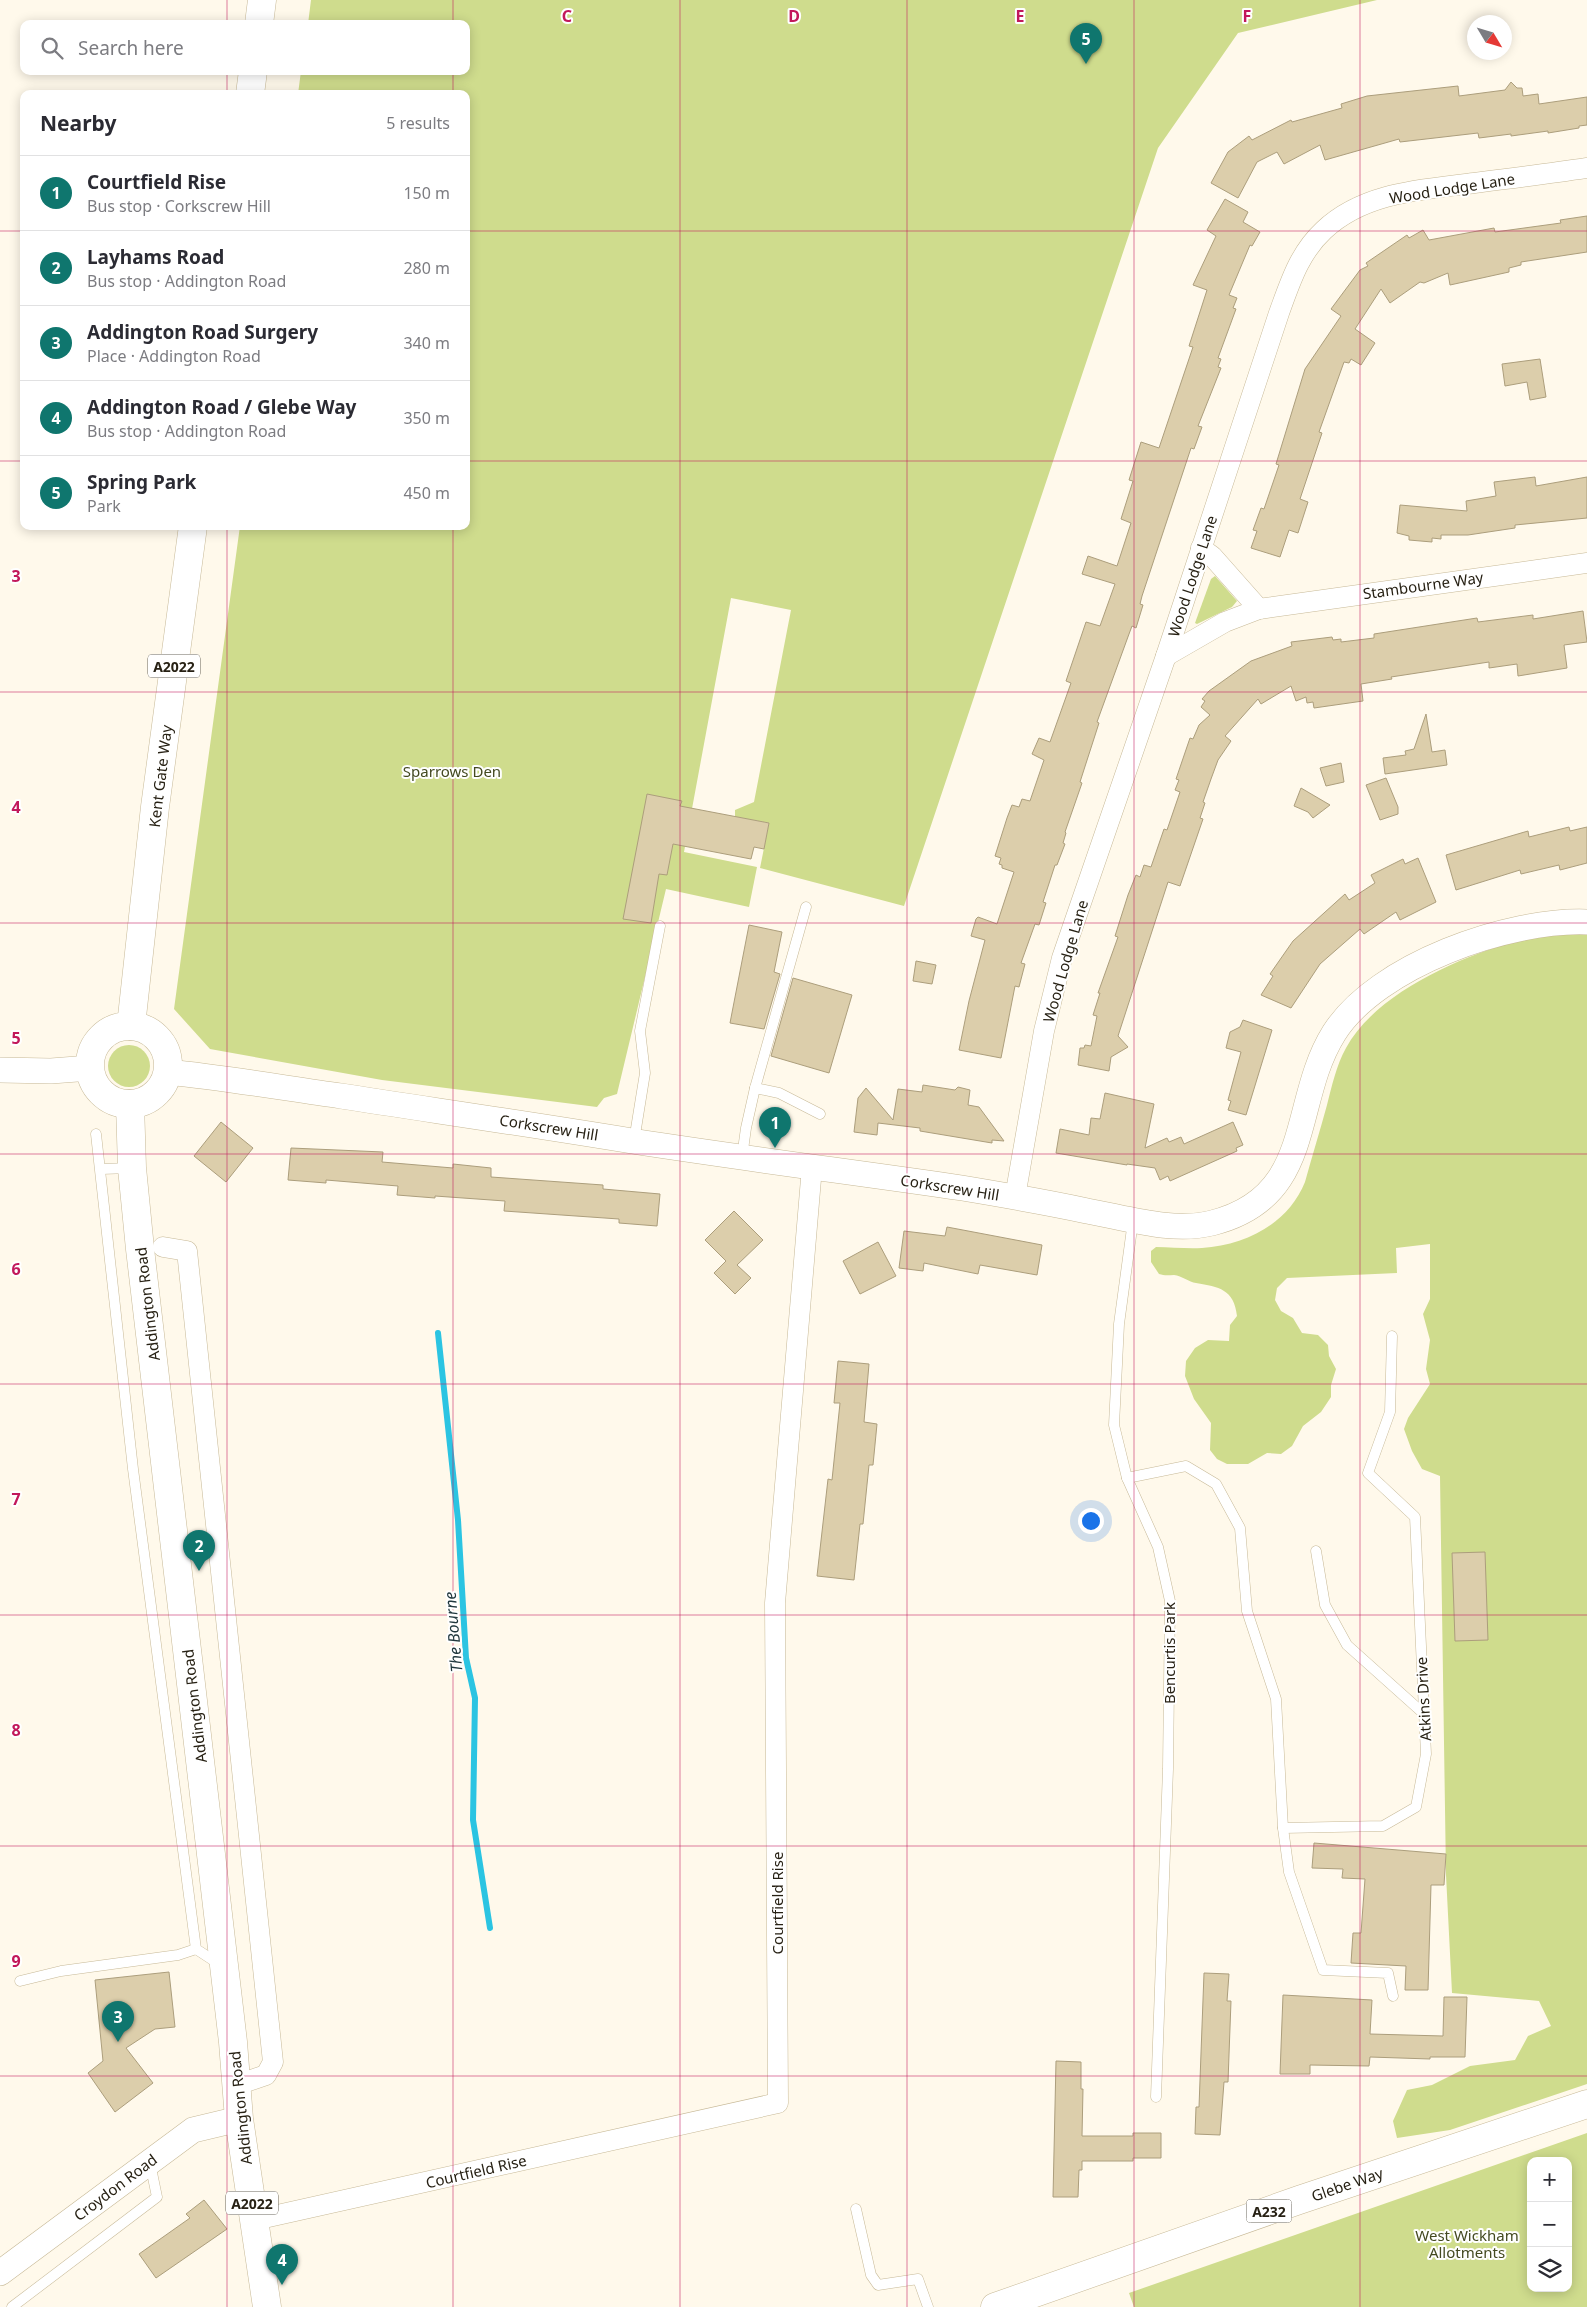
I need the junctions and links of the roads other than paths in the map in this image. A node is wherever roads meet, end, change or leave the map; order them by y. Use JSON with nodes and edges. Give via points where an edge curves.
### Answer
{"nodes":[{"id":1,"x":262,"y":0,"type":"edge"},
{"id":2,"x":260,"y":20,"type":"edge"},
{"id":3,"x":252,"y":75,"type":"edge"},
{"id":4,"x":251,"y":90,"type":"edge"},
{"id":5,"x":1587,"y":168,"type":"edge"},
{"id":6,"x":191,"y":530,"type":"edge"},
{"id":7,"x":1201,"y":548,"type":"junction"},
{"id":8,"x":1587,"y":562,"type":"edge"},
{"id":9,"x":1259,"y":609,"type":"junction"},
{"id":10,"x":1166,"y":656,"type":"junction"},
{"id":11,"x":806,"y":907,"type":"dead end"},
{"id":12,"x":1587,"y":922,"type":"edge"},
{"id":13,"x":660,"y":926,"type":"dead end"},
{"id":14,"x":131,"y":1026,"type":"junction"},
{"id":15,"x":90,"y":1068,"type":"junction"},
{"id":16,"x":0,"y":1070,"type":"edge"},
{"id":17,"x":168,"y":1072,"type":"junction"},
{"id":18,"x":755,"y":1088,"type":"junction"},
{"id":19,"x":130,"y":1104,"type":"junction"},
{"id":20,"x":820,"y":1114,"type":"dead end"},
{"id":21,"x":96,"y":1134,"type":"dead end"},
{"id":22,"x":634,"y":1141,"type":"junction"},
{"id":23,"x":742,"y":1157,"type":"junction"},
{"id":24,"x":812,"y":1167,"type":"junction"},
{"id":25,"x":132,"y":1168,"type":"junction"},
{"id":26,"x":101,"y":1169,"type":"junction"},
{"id":27,"x":1016,"y":1197,"type":"junction"},
{"id":28,"x":1133,"y":1220,"type":"junction"},
{"id":29,"x":152,"y":1248,"type":"junction"},
{"id":30,"x":1392,"y":1336,"type":"dead end"},
{"id":31,"x":1127,"y":1478,"type":"junction"},
{"id":32,"x":1316,"y":1551,"type":"dead end"},
{"id":33,"x":1422,"y":1713,"type":"junction"},
{"id":34,"x":1282,"y":1828,"type":"junction"},
{"id":35,"x":196,"y":1949,"type":"junction"},
{"id":36,"x":224,"y":1968,"type":"junction"},
{"id":37,"x":20,"y":1981,"type":"dead end"},
{"id":38,"x":1393,"y":1996,"type":"dead end"},
{"id":39,"x":237,"y":2085,"type":"junction"},
{"id":40,"x":1156,"y":2097,"type":"dead end"},
{"id":41,"x":1587,"y":2104,"type":"edge"},
{"id":42,"x":239,"y":2120,"type":"junction"},
{"id":43,"x":150,"y":2162,"type":"junction"},
{"id":44,"x":856,"y":2209,"type":"dead end"},
{"id":45,"x":254,"y":2220,"type":"junction"},
{"id":46,"x":0,"y":2273,"type":"edge"},
{"id":47,"x":12,"y":2307,"type":"edge"},
{"id":48,"x":267,"y":2307,"type":"edge"},
{"id":49,"x":928,"y":2307,"type":"edge"},
{"id":50,"x":995,"y":2307,"type":"edge"}],
"edges":[{"from":1,"to":2,"type":"main road"},
{"from":3,"to":4,"type":"main road"},
{"from":5,"to":7,"type":"street","name":"Wood Lodge Lane","via":[[1394,194],[1354,210],[1323,231],[1292,276]]},
{"from":6,"to":14,"type":"main road","name":"Kent Gate Way","number":"A2022"},
{"from":7,"to":9,"type":"street"},
{"from":7,"to":10,"type":"street","name":"Wood Lodge Lane"},
{"from":8,"to":9,"type":"street","name":"Stambourne Way"},
{"from":9,"to":10,"type":"street","name":"Stambourne Way","via":[[1225,622]]},
{"from":10,"to":27,"type":"street","name":"Wood Lodge Lane","via":[[1060,966],[1044,1031]]},
{"from":11,"to":18,"type":"lane"},
{"from":12,"to":28,"type":"street","name":"Corkscrew Hill","via":[[1528,925],[1490,935],[1436,956],[1381,987],[1350,1013],[1328,1044],[1316,1072],[1293,1155],[1268,1192],[1241,1212],[1205,1224],[1180,1226]]},
{"from":13,"to":22,"type":"lane","via":[[640,1031],[645,1073]]},
{"from":14,"to":15,"type":"main road","via":[[112,1029],[102,1036],[90,1058]]},
{"from":14,"to":17,"type":"main road","via":[[147,1029],[157,1036],[168,1058]]},
{"from":15,"to":16,"type":"street"},
{"from":15,"to":19,"type":"main road","via":[[95,1085],[104,1095],[116,1102]]},
{"from":17,"to":19,"type":"main road","via":[[155,1095],[143,1102]]},
{"from":17,"to":22,"type":"street","name":"Corkscrew Hill"},
{"from":18,"to":20,"type":"lane","via":[[779,1093]]},
{"from":18,"to":23,"type":"lane"},
{"from":19,"to":25,"type":"main road","name":"Addington Road"},
{"from":21,"to":26,"type":"lane"},
{"from":22,"to":23,"type":"street","name":"Corkscrew Hill"},
{"from":23,"to":24,"type":"street","name":"Corkscrew Hill"},
{"from":24,"to":27,"type":"street","name":"Corkscrew Hill"},
{"from":24,"to":45,"type":"street","name":"Courtfield Rise","via":[[775,1602],[778,2103]]},
{"from":25,"to":26,"type":"lane"},
{"from":25,"to":29,"type":"main road","name":"Addington Road"},
{"from":26,"to":35,"type":"lane","via":[[134,1469]]},
{"from":27,"to":28,"type":"street","name":"Corkscrew Hill"},
{"from":28,"to":31,"type":"lane","name":"Bencurtis Park","via":[[1119,1324],[1114,1425]]},
{"from":29,"to":36,"type":"main road","name":"Addington Road"},
{"from":29,"to":39,"type":"street","via":[[187,1251],[273,2062],[266,2075]]},
{"from":30,"to":33,"type":"lane","name":"Atkins Drive","via":[[1390,1412],[1368,1473],[1415,1517]]},
{"from":31,"to":34,"type":"lane","via":[[1186,1466],[1216,1484],[1240,1528],[1247,1611],[1276,1699]]},
{"from":31,"to":40,"type":"lane","name":"Bencurtis Park","via":[[1158,1547],[1170,1601],[1168,1769]]},
{"from":32,"to":33,"type":"lane","via":[[1325,1605],[1347,1645]]},
{"from":33,"to":34,"type":"lane","name":"Atkins Drive","via":[[1426,1754],[1416,1807],[1383,1826]]},
{"from":34,"to":38,"type":"lane","via":[[1288,1872],[1323,1970],[1388,1973]]},
{"from":35,"to":36,"type":"lane"},
{"from":35,"to":37,"type":"lane","via":[[178,1955],[61,1971]]},
{"from":36,"to":39,"type":"main road","name":"Addington Road"},
{"from":39,"to":42,"type":"main road","name":"Addington Road"},
{"from":41,"to":50,"type":"main road","name":"Glebe Way","number":"A232","via":[[1299,2200]]},
{"from":42,"to":43,"type":"street","name":"Croydon Road","via":[[193,2130]]},
{"from":42,"to":45,"type":"main road","name":"Addington Road","number":"A2022"},
{"from":43,"to":46,"type":"street","name":"Croydon Road"},
{"from":43,"to":47,"type":"lane","via":[[157,2197]]},
{"from":44,"to":49,"type":"lane","via":[[871,2275],[878,2285],[918,2279]]},
{"from":45,"to":48,"type":"main road","name":"Addington Road","number":"A2022"}]}
